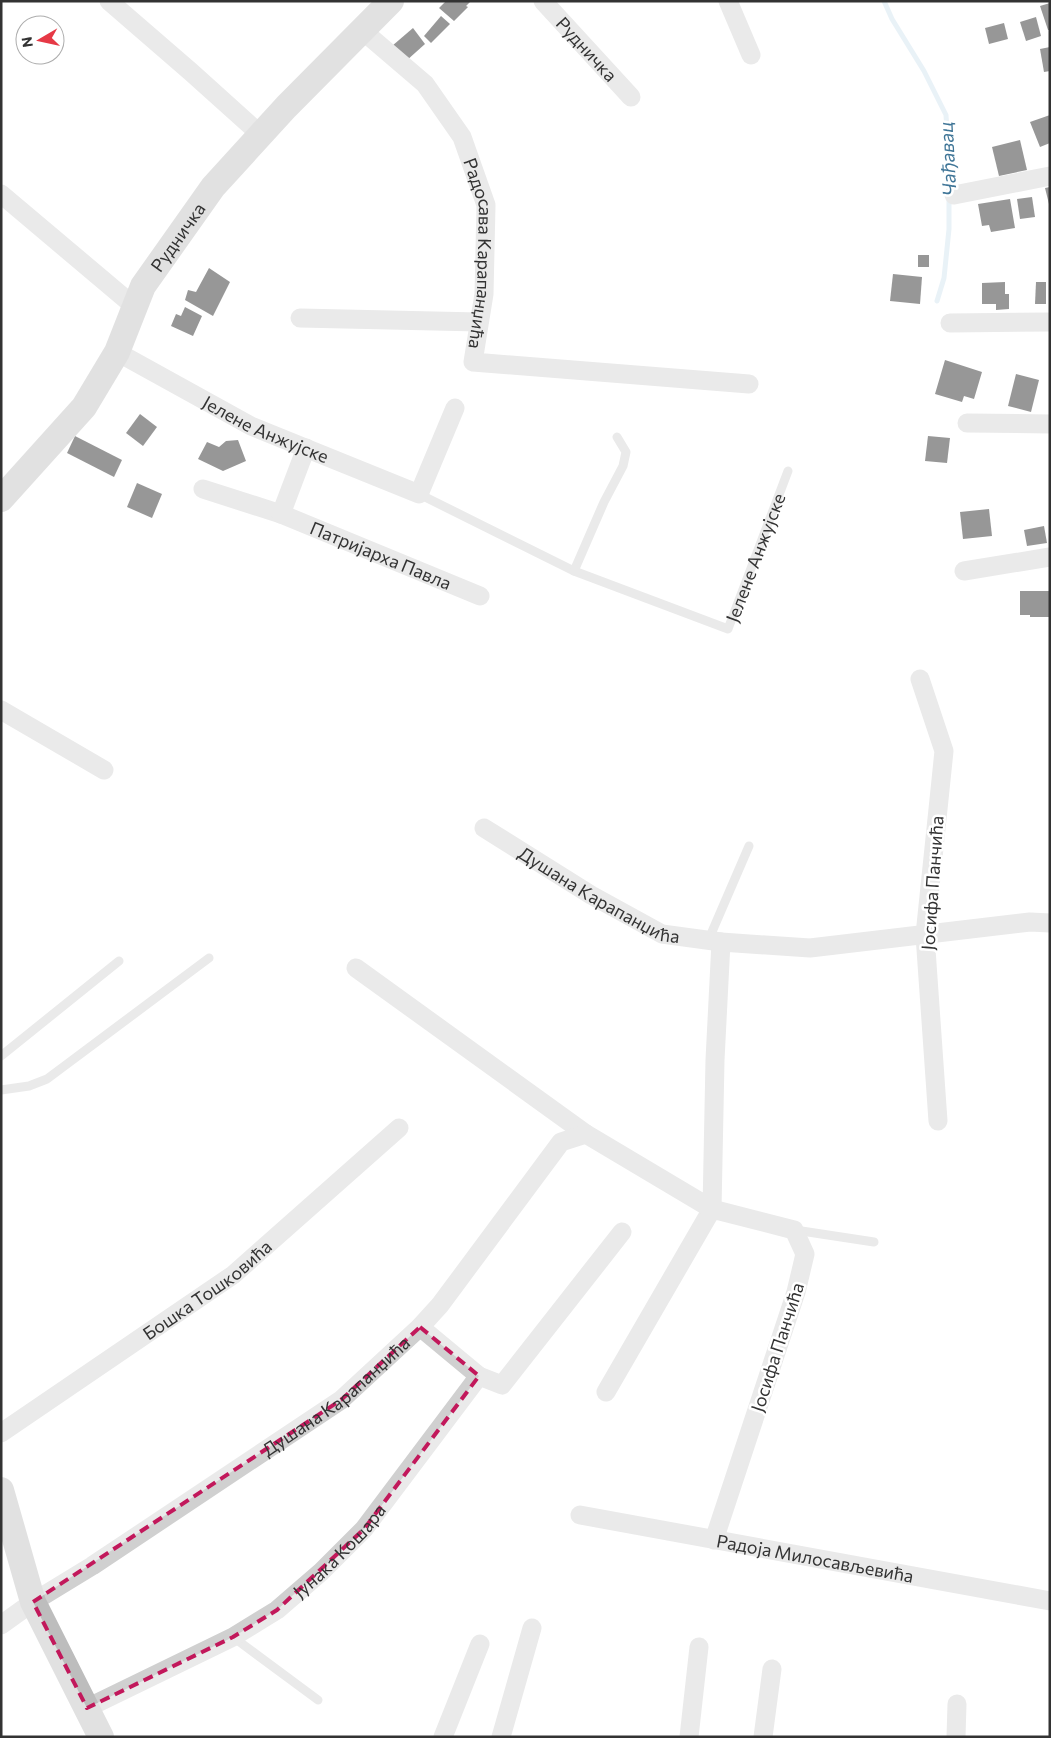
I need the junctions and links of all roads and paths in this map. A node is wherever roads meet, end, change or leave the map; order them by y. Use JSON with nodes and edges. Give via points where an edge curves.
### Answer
{"nodes":[{"id":1,"x":109,"y":1,"type":"edge"},
{"id":2,"x":391,"y":1,"type":"edge"},
{"id":3,"x":542,"y":1,"type":"edge"},
{"id":4,"x":728,"y":1,"type":"edge"},
{"id":5,"x":363,"y":31,"type":"junction"},
{"id":6,"x":751,"y":55,"type":"dead end"},
{"id":7,"x":631,"y":97,"type":"dead end"},
{"id":8,"x":261,"y":135,"type":"junction"},
{"id":9,"x":1050,"y":176,"type":"edge"},
{"id":10,"x":1,"y":194,"type":"edge"},
{"id":11,"x":954,"y":195,"type":"dead end"},
{"id":12,"x":134,"y":307,"type":"junction"},
{"id":13,"x":300,"y":318,"type":"dead end"},
{"id":14,"x":479,"y":322,"type":"junction"},
{"id":15,"x":1050,"y":322,"type":"edge"},
{"id":16,"x":950,"y":323,"type":"dead end"},
{"id":17,"x":117,"y":352,"type":"junction"},
{"id":18,"x":749,"y":384,"type":"dead end"},
{"id":19,"x":455,"y":408,"type":"dead end"},
{"id":20,"x":967,"y":424,"type":"dead end"},
{"id":21,"x":1050,"y":424,"type":"edge"},
{"id":22,"x":617,"y":437,"type":"dead end"},
{"id":23,"x":306,"y":448,"type":"junction"},
{"id":24,"x":788,"y":471,"type":"dead end"},
{"id":25,"x":203,"y":489,"type":"dead end"},
{"id":26,"x":419,"y":494,"type":"junction"},
{"id":27,"x":1,"y":499,"type":"edge"},
{"id":28,"x":281,"y":514,"type":"junction"},
{"id":29,"x":1050,"y":557,"type":"edge"},
{"id":30,"x":574,"y":571,"type":"junction"},
{"id":31,"x":964,"y":571,"type":"dead end"},
{"id":32,"x":480,"y":596,"type":"dead end"},
{"id":33,"x":920,"y":679,"type":"dead end"},
{"id":34,"x":1,"y":710,"type":"edge"},
{"id":35,"x":104,"y":770,"type":"dead end"},
{"id":36,"x":484,"y":828,"type":"dead end"},
{"id":37,"x":749,"y":846,"type":"dead end"},
{"id":38,"x":1050,"y":923,"type":"edge"},
{"id":39,"x":925,"y":934,"type":"junction"},
{"id":40,"x":715,"y":941,"type":"junction"},
{"id":41,"x":209,"y":958,"type":"dead end"},
{"id":42,"x":119,"y":961,"type":"dead end"},
{"id":43,"x":356,"y":968,"type":"dead end"},
{"id":44,"x":1,"y":1056,"type":"edge"},
{"id":45,"x":1,"y":1090,"type":"edge"},
{"id":46,"x":938,"y":1121,"type":"dead end"},
{"id":47,"x":399,"y":1128,"type":"dead end"},
{"id":48,"x":586,"y":1134,"type":"junction"},
{"id":49,"x":712,"y":1209,"type":"junction"},
{"id":50,"x":794,"y":1230,"type":"junction"},
{"id":51,"x":622,"y":1232,"type":"dead end"},
{"id":52,"x":874,"y":1242,"type":"dead end"},
{"id":53,"x":420,"y":1327,"type":"junction"},
{"id":54,"x":479,"y":1376,"type":"junction"},
{"id":55,"x":606,"y":1392,"type":"dead end"},
{"id":56,"x":1,"y":1433,"type":"edge"},
{"id":57,"x":1,"y":1490,"type":"edge"},
{"id":58,"x":580,"y":1515,"type":"dead end"},
{"id":59,"x":714,"y":1540,"type":"junction"},
{"id":60,"x":1050,"y":1601,"type":"edge"},
{"id":61,"x":33,"y":1602,"type":"junction"},
{"id":62,"x":1,"y":1626,"type":"edge"},
{"id":63,"x":532,"y":1628,"type":"dead end"},
{"id":64,"x":233,"y":1637,"type":"junction"},
{"id":65,"x":480,"y":1644,"type":"dead end"},
{"id":66,"x":699,"y":1647,"type":"dead end"},
{"id":67,"x":772,"y":1669,"type":"dead end"},
{"id":68,"x":318,"y":1700,"type":"dead end"},
{"id":69,"x":957,"y":1704,"type":"dead end"},
{"id":70,"x":87,"y":1708,"type":"junction"},
{"id":71,"x":101,"y":1737,"type":"edge"},
{"id":72,"x":443,"y":1737,"type":"edge"},
{"id":73,"x":501,"y":1737,"type":"edge"},
{"id":74,"x":689,"y":1737,"type":"edge"},
{"id":75,"x":763,"y":1737,"type":"edge"},
{"id":76,"x":956,"y":1737,"type":"edge"}],
"edges":[{"from":1,"to":8,"type":"street"},
{"from":2,"to":5,"type":"street","name":"Рудничка"},
{"from":3,"to":7,"type":"street","name":"Рудничка"},
{"from":4,"to":6,"type":"street"},
{"from":5,"to":8,"type":"street","name":"Рудничка"},
{"from":5,"to":14,"type":"street","name":"Радосава Карапанџића","via":[[425,84],[462,137],[486,205],[484,294]]},
{"from":8,"to":12,"type":"street","name":"Рудничка","via":[[212,187],[142,286]]},
{"from":9,"to":11,"type":"street"},
{"from":10,"to":12,"type":"street"},
{"from":12,"to":17,"type":"street","name":"Рудничка"},
{"from":13,"to":14,"type":"street"},
{"from":14,"to":18,"type":"street","name":"Радосава Карапанџића","via":[[473,362]]},
{"from":15,"to":16,"type":"street"},
{"from":17,"to":23,"type":"street","name":"Јелене Анжујске","via":[[251,426]]},
{"from":17,"to":27,"type":"street","name":"Рудничка","via":[[84,407]]},
{"from":19,"to":26,"type":"street"},
{"from":20,"to":21,"type":"street"},
{"from":22,"to":30,"type":"lane","via":[[626,452],[623,466]]},
{"from":23,"to":26,"type":"street","name":"Јелене Анжујске"},
{"from":23,"to":28,"type":"street"},
{"from":24,"to":30,"type":"lane","name":"Јелене Анжујске","via":[[728,630]]},
{"from":25,"to":28,"type":"street","name":"Патријарха Павла"},
{"from":26,"to":30,"type":"lane","name":"Јелене Анжујске"},
{"from":28,"to":32,"type":"street","name":"Патријарха Павла"},
{"from":29,"to":31,"type":"street"},
{"from":33,"to":39,"type":"street","name":"Јосифа Панчића","via":[[944,751]]},
{"from":34,"to":35,"type":"street"},
{"from":36,"to":40,"type":"street","name":"Душана Карапанџића","via":[[591,895],[662,934]]},
{"from":37,"to":40,"type":"lane"},
{"from":38,"to":39,"type":"street","name":"Душана Карапанџића","via":[[1030,922]]},
{"from":39,"to":40,"type":"street","name":"Душана Карапанџића","via":[[810,948]]},
{"from":39,"to":46,"type":"street","name":"Јосифа Панчића"},
{"from":40,"to":49,"type":"street"},
{"from":41,"to":45,"type":"lane","via":[[47,1079],[29,1086]]},
{"from":42,"to":44,"type":"lane"},
{"from":43,"to":48,"type":"street"},
{"from":47,"to":56,"type":"street","name":"Бошка Тошковића","via":[[233,1275]]},
{"from":48,"to":49,"type":"street"},
{"from":48,"to":53,"type":"street","name":"Душана Карапанџића","via":[[561,1142]]},
{"from":49,"to":50,"type":"street"},
{"from":49,"to":55,"type":"street"},
{"from":50,"to":52,"type":"lane"},
{"from":50,"to":59,"type":"street","name":"Јосифа Панчића","via":[[805,1254],[796,1292]]},
{"from":51,"to":54,"type":"street","via":[[502,1384]]},
{"from":53,"to":54,"type":"street"},
{"from":53,"to":61,"type":"street","name":"Душана Карапанџића","via":[[341,1400]]},
{"from":54,"to":64,"type":"street","name":"Јунака Кошара","via":[[364,1529],[277,1610]]},
{"from":57,"to":61,"type":"street"},
{"from":58,"to":59,"type":"street","name":"Радоја Милосављевића"},
{"from":59,"to":60,"type":"street","name":"Радоја Милосављевића"},
{"from":61,"to":62,"type":"street","name":"Душана Карапанџића"},
{"from":61,"to":70,"type":"street"},
{"from":63,"to":73,"type":"street"},
{"from":64,"to":68,"type":"lane"},
{"from":64,"to":70,"type":"street","name":"Јунака Кошара"},
{"from":65,"to":72,"type":"street"},
{"from":66,"to":74,"type":"street"},
{"from":67,"to":75,"type":"street"},
{"from":69,"to":76,"type":"street"},
{"from":70,"to":71,"type":"street"}]}
